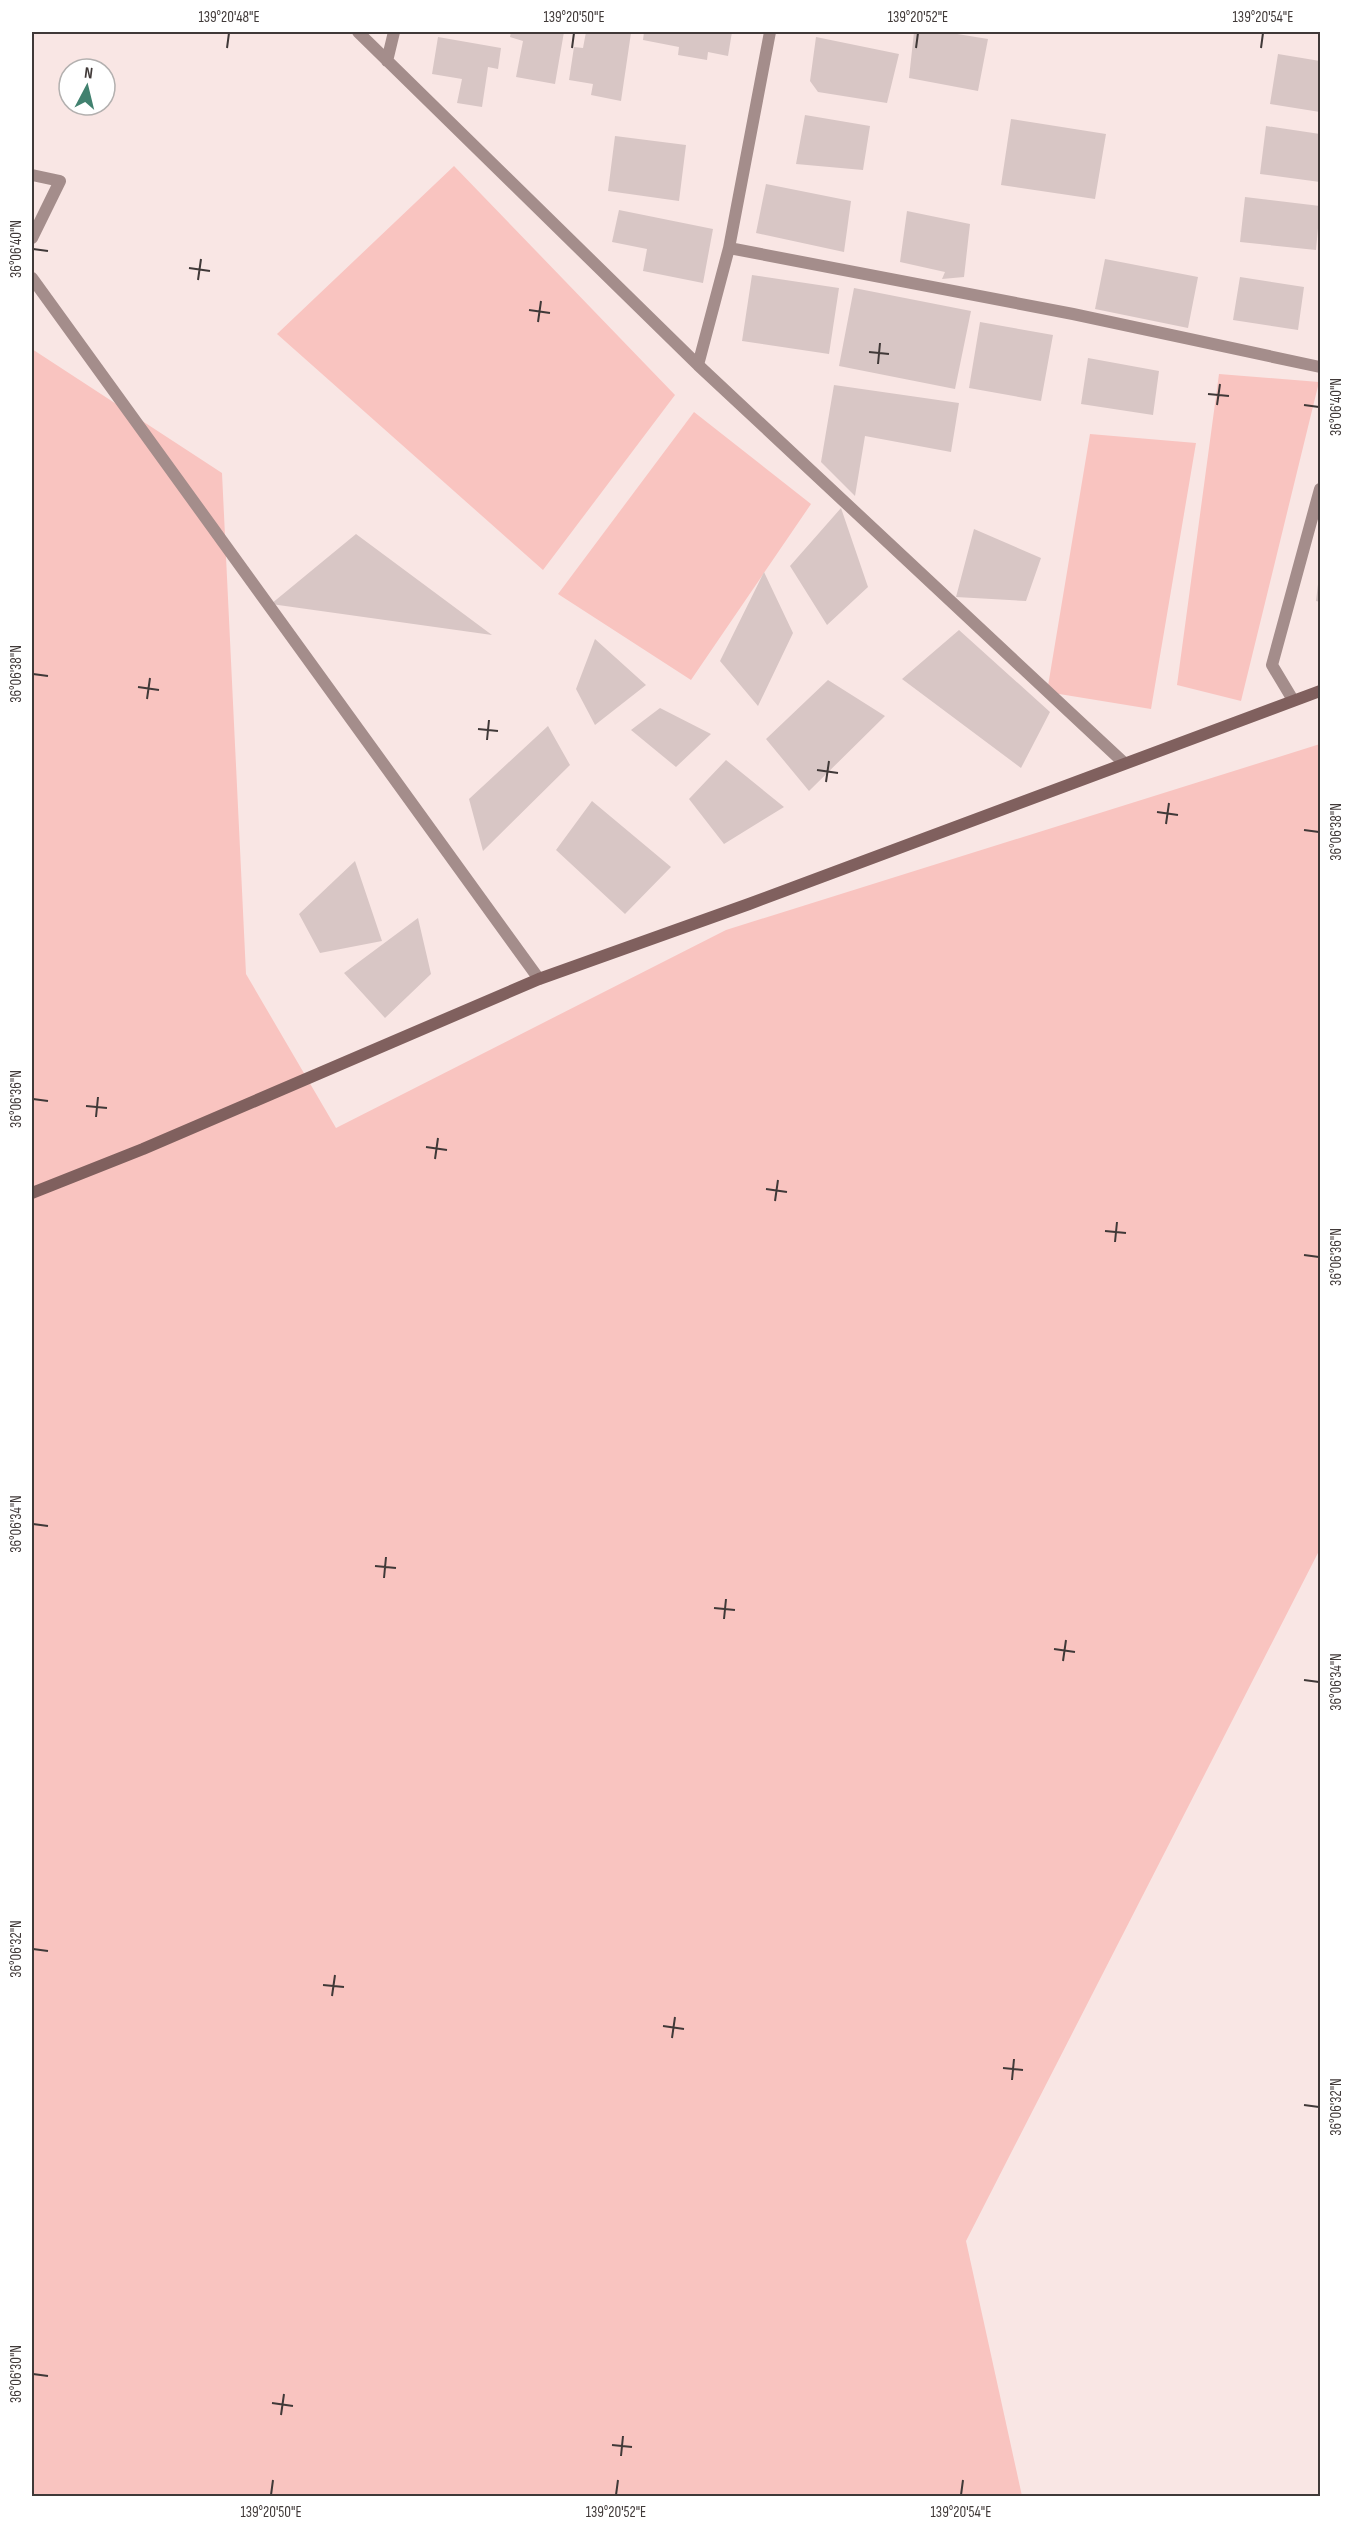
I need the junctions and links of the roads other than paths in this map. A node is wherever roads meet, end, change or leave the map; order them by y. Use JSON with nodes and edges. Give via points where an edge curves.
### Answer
{"nodes":[{"id":1,"x":358,"y":32,"type":"edge"},
{"id":2,"x":394,"y":32,"type":"edge"},
{"id":3,"x":770,"y":32,"type":"edge"},
{"id":4,"x":387,"y":61,"type":"junction"},
{"id":5,"x":32,"y":175,"type":"edge"},
{"id":6,"x":32,"y":238,"type":"edge"},
{"id":7,"x":729,"y":248,"type":"junction"},
{"id":8,"x":32,"y":278,"type":"edge"},
{"id":9,"x":698,"y":366,"type":"junction"},
{"id":10,"x":1320,"y":367,"type":"edge"},
{"id":11,"x":1320,"y":489,"type":"edge"},
{"id":12,"x":1320,"y":691,"type":"edge"},
{"id":13,"x":1293,"y":700,"type":"junction"},
{"id":14,"x":1124,"y":764,"type":"junction"},
{"id":15,"x":539,"y":979,"type":"junction"},
{"id":16,"x":32,"y":1193,"type":"edge"}],
"edges":[{"from":1,"to":4,"type":"street"},
{"from":2,"to":4,"type":"street"},
{"from":3,"to":7,"type":"street"},
{"from":4,"to":9,"type":"street"},
{"from":5,"to":6,"type":"street","via":[[60,181]]},
{"from":7,"to":9,"type":"street"},
{"from":7,"to":10,"type":"street","via":[[1073,314]]},
{"from":8,"to":15,"type":"street"},
{"from":9,"to":14,"type":"street"},
{"from":11,"to":13,"type":"street","via":[[1272,664]]},
{"from":12,"to":13,"type":"street"},
{"from":13,"to":14,"type":"street"},
{"from":14,"to":15,"type":"street"},
{"from":15,"to":16,"type":"street"}]}
